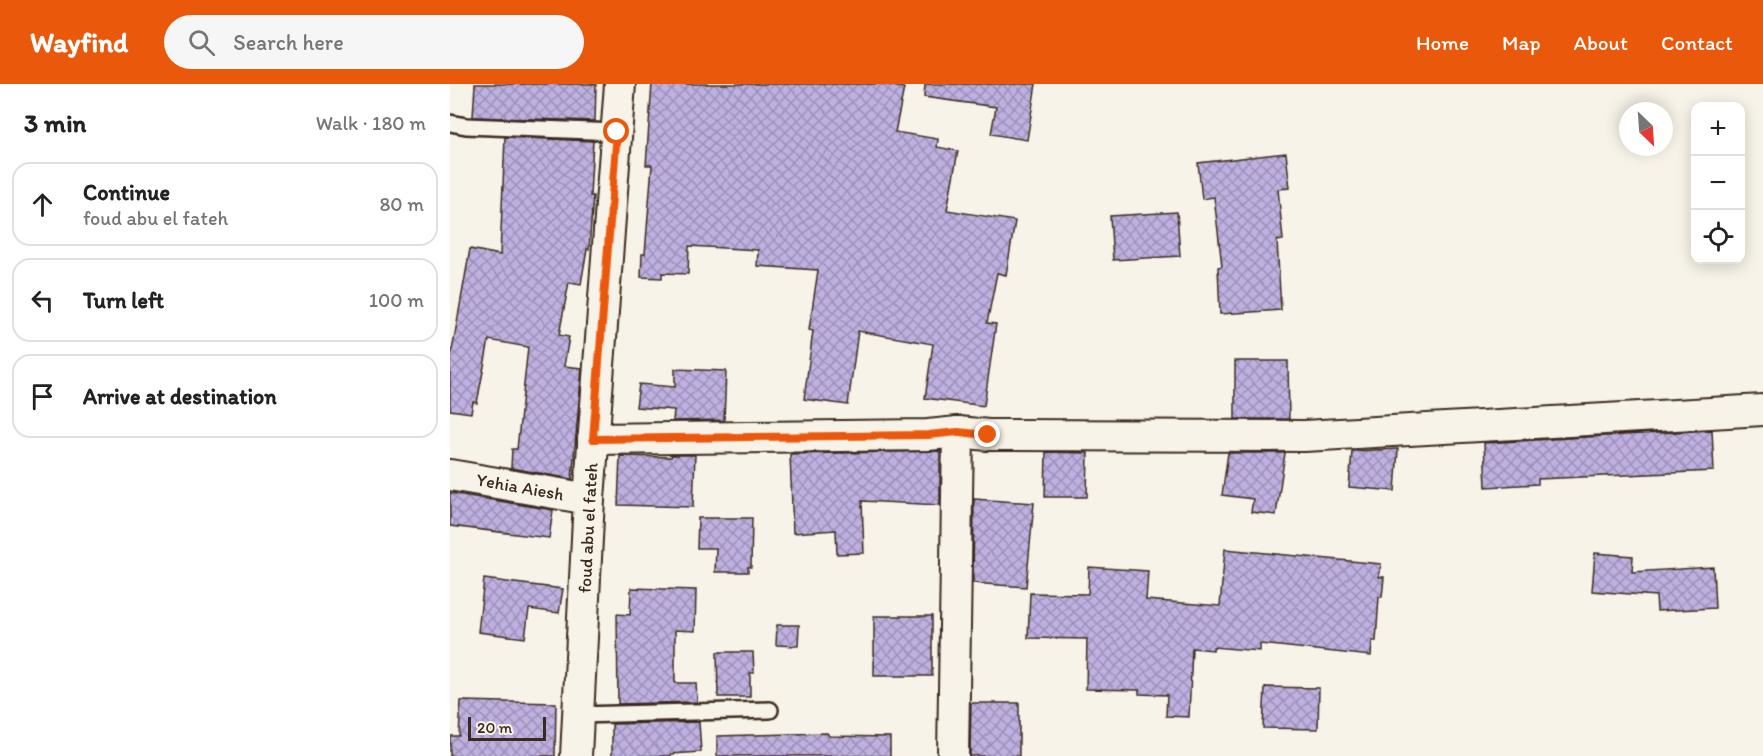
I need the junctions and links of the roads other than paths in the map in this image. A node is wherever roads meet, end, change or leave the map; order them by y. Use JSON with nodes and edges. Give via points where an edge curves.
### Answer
{"nodes":[{"id":1,"x":620,"y":84,"type":"edge"},
{"id":2,"x":450,"y":123,"type":"edge"},
{"id":3,"x":617,"y":132,"type":"junction"},
{"id":4,"x":1763,"y":410,"type":"edge"},
{"id":5,"x":958,"y":432,"type":"junction"},
{"id":6,"x":593,"y":439,"type":"junction"},
{"id":7,"x":450,"y":475,"type":"edge"},
{"id":8,"x":589,"y":499,"type":"junction"},
{"id":9,"x":770,"y":710,"type":"dead end"},
{"id":10,"x":579,"y":715,"type":"junction"},
{"id":11,"x":576,"y":756,"type":"edge"},
{"id":12,"x":953,"y":756,"type":"edge"}],
"edges":[{"from":1,"to":3,"type":"street","name":"foud abu el fateh"},
{"from":2,"to":3,"type":"lane"},
{"from":3,"to":6,"type":"street","name":"foud abu el fateh"},
{"from":4,"to":5,"type":"street","via":[[1304,436]]},
{"from":5,"to":6,"type":"street"},
{"from":5,"to":12,"type":"street"},
{"from":6,"to":8,"type":"street","name":"foud abu el fateh"},
{"from":7,"to":8,"type":"street","name":"Yehia Aiesh"},
{"from":8,"to":10,"type":"street","name":"foud abu el fateh"},
{"from":9,"to":10,"type":"lane"},
{"from":10,"to":11,"type":"street","name":"foud abu el fateh"}]}
